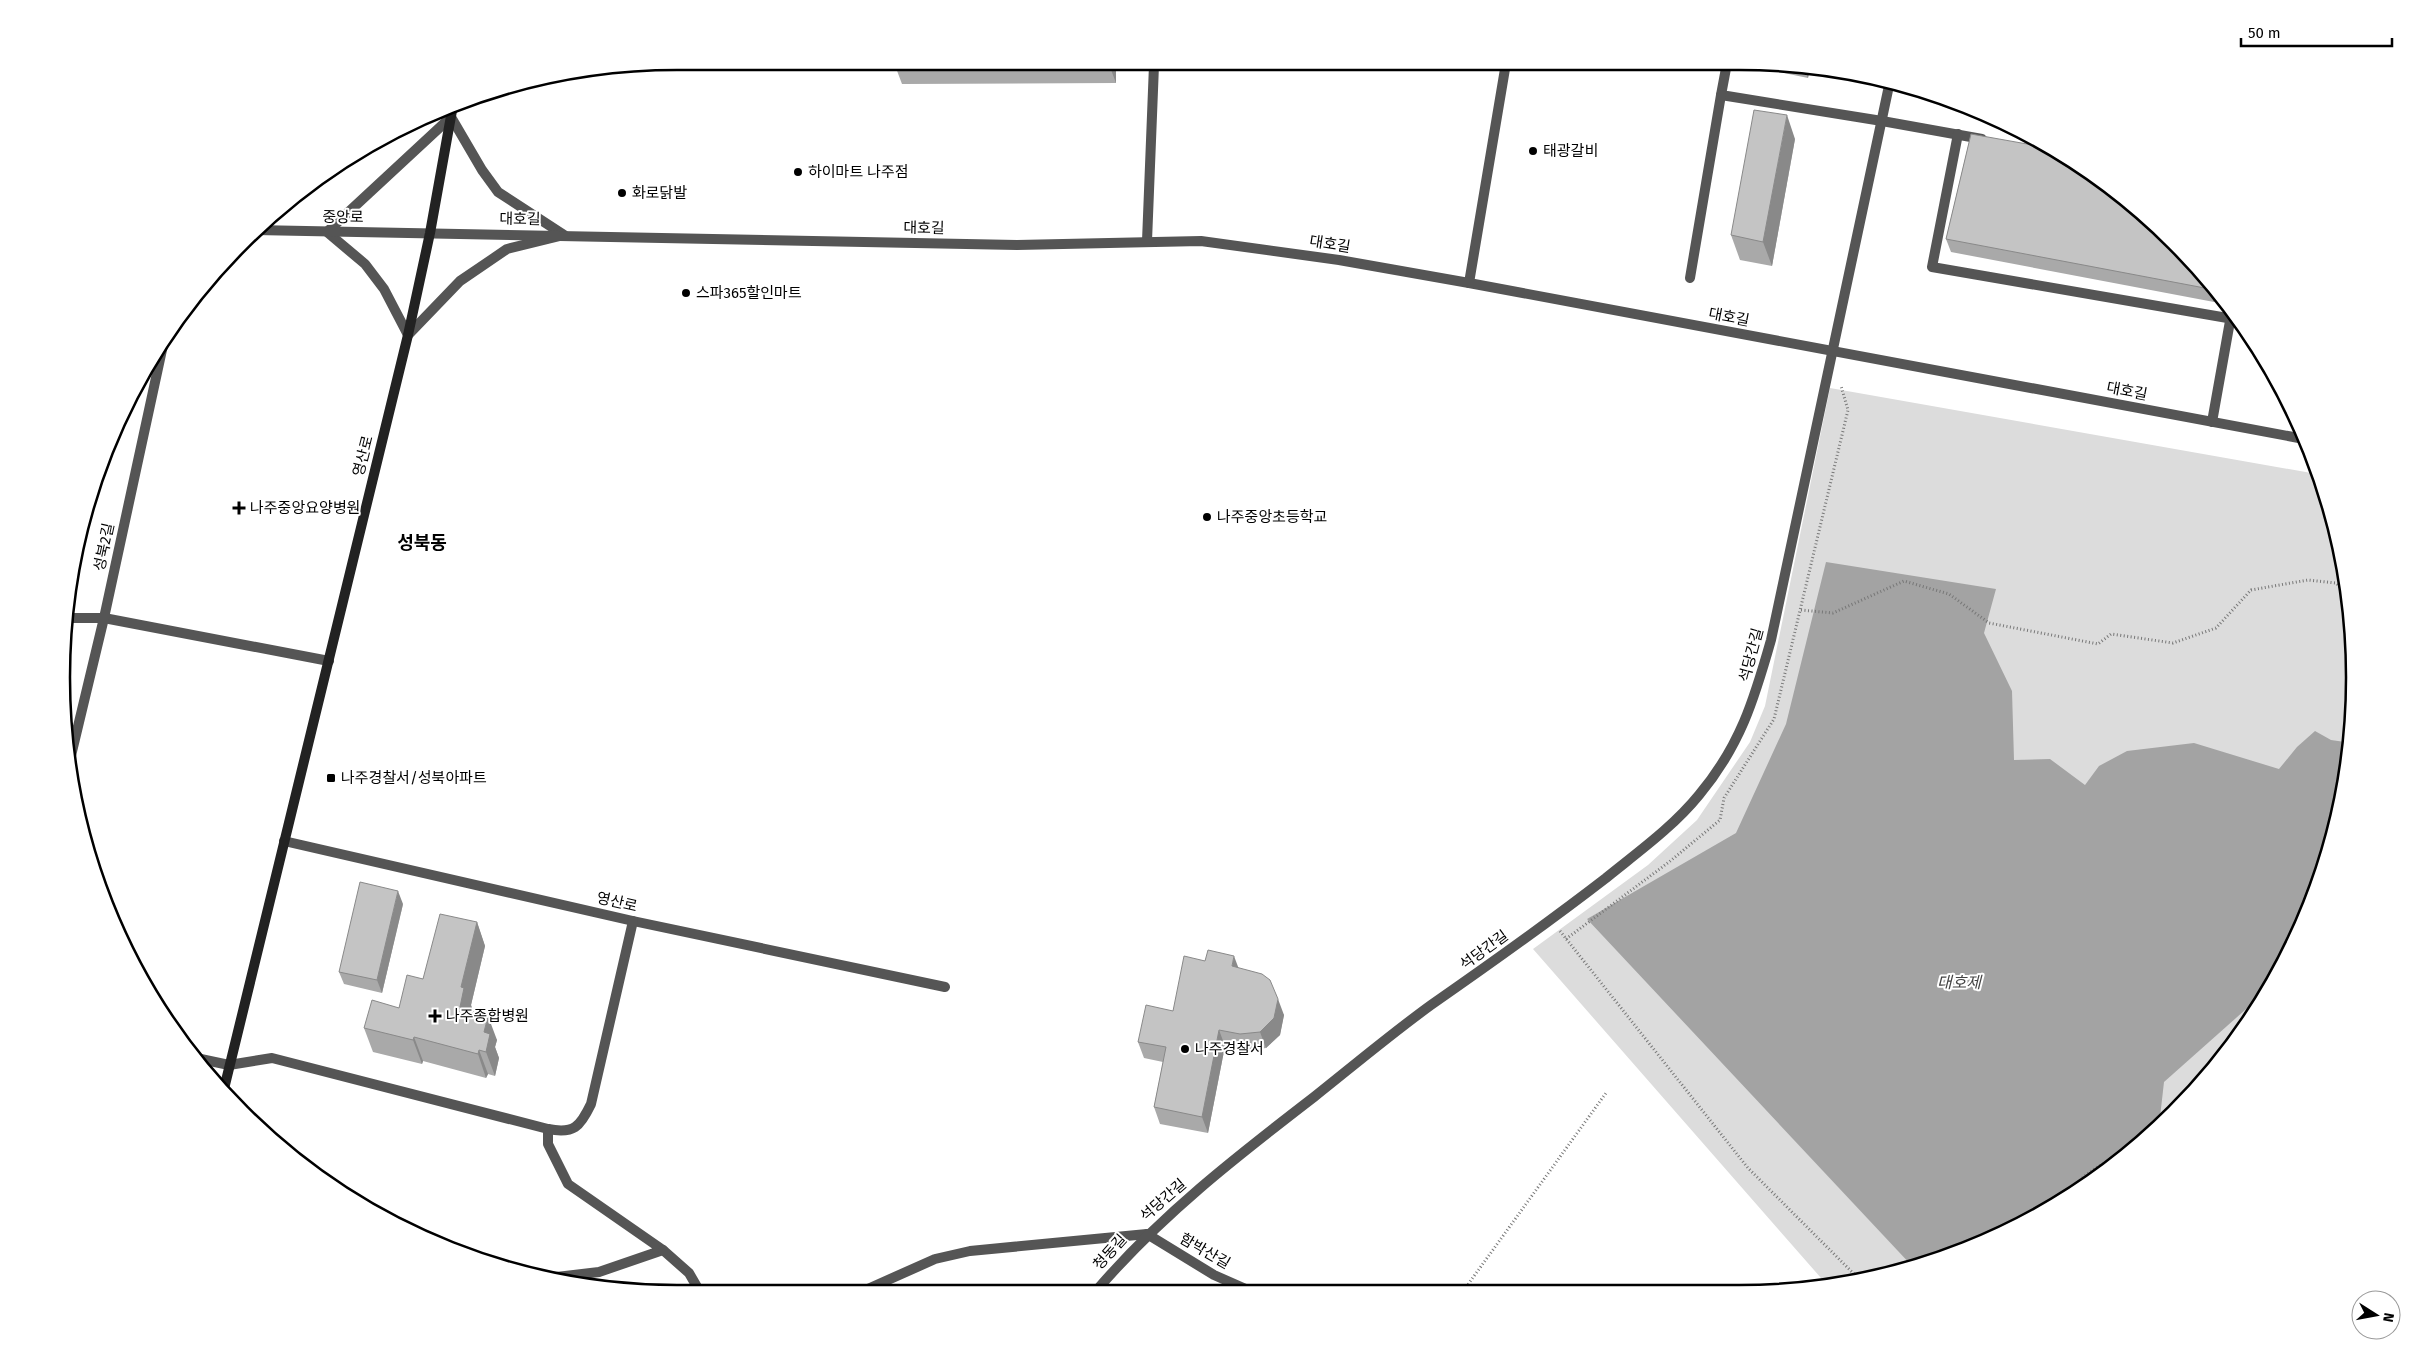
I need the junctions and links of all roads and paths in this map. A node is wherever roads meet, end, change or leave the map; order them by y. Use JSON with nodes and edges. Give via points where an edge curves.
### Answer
{"nodes":[{"id":1,"x":1154,"y":70,"type":"edge"},
{"id":2,"x":1505,"y":70,"type":"edge"},
{"id":3,"x":1726,"y":70,"type":"edge"},
{"id":4,"x":1888,"y":89,"type":"edge"},
{"id":5,"x":1721,"y":95,"type":"junction"},
{"id":6,"x":451,"y":114,"type":"edge"},
{"id":7,"x":450,"y":117,"type":"junction"},
{"id":8,"x":1882,"y":121,"type":"junction"},
{"id":9,"x":1958,"y":134,"type":"junction"},
{"id":10,"x":1995,"y":141,"type":"edge"},
{"id":11,"x":267,"y":230,"type":"edge"},
{"id":12,"x":327,"y":232,"type":"junction"},
{"id":13,"x":430,"y":233,"type":"junction"},
{"id":14,"x":564,"y":235,"type":"junction"},
{"id":15,"x":1147,"y":241,"type":"junction"},
{"id":16,"x":1690,"y":278,"type":"dead end"},
{"id":17,"x":1469,"y":283,"type":"junction"},
{"id":18,"x":2225,"y":314,"type":"edge"},
{"id":19,"x":2232,"y":324,"type":"edge"},
{"id":20,"x":408,"y":335,"type":"junction"},
{"id":21,"x":1832,"y":351,"type":"junction"},
{"id":22,"x":160,"y":360,"type":"edge"},
{"id":23,"x":1841,"y":385,"type":"dead end"},
{"id":24,"x":2212,"y":422,"type":"junction"},
{"id":25,"x":2297,"y":438,"type":"edge"},
{"id":26,"x":2339,"y":586,"type":"edge"},
{"id":27,"x":73,"y":618,"type":"edge"},
{"id":28,"x":104,"y":618,"type":"junction"},
{"id":29,"x":329,"y":661,"type":"junction"},
{"id":30,"x":74,"y":744,"type":"edge"},
{"id":31,"x":284,"y":841,"type":"junction"},
{"id":32,"x":633,"y":921,"type":"junction"},
{"id":33,"x":1550,"y":921,"type":"junction"},
{"id":34,"x":945,"y":986,"type":"dead end"},
{"id":35,"x":207,"y":1060,"type":"edge"},
{"id":36,"x":229,"y":1065,"type":"junction"},
{"id":37,"x":225,"y":1083,"type":"edge"},
{"id":38,"x":1606,"y":1093,"type":"dead end"},
{"id":39,"x":548,"y":1129,"type":"junction"},
{"id":40,"x":2090,"y":1172,"type":"edge"},
{"id":41,"x":2074,"y":1184,"type":"edge"},
{"id":42,"x":1147,"y":1234,"type":"junction"},
{"id":43,"x":663,"y":1250,"type":"junction"},
{"id":44,"x":1854,"y":1274,"type":"edge"},
{"id":45,"x":571,"y":1275,"type":"edge"},
{"id":46,"x":696,"y":1285,"type":"edge"},
{"id":47,"x":877,"y":1285,"type":"edge"},
{"id":48,"x":1101,"y":1285,"type":"edge"},
{"id":49,"x":1237,"y":1285,"type":"edge"},
{"id":50,"x":1468,"y":1285,"type":"edge"}],
"edges":[{"from":1,"to":15,"type":"street"},
{"from":2,"to":17,"type":"street"},
{"from":3,"to":5,"type":"street"},
{"from":4,"to":8,"type":"street","name":"석당간길"},
{"from":5,"to":8,"type":"street"},
{"from":5,"to":16,"type":"street"},
{"from":6,"to":7,"type":"main road","name":"영산로"},
{"from":7,"to":12,"type":"street"},
{"from":7,"to":13,"type":"main road","name":"영산로"},
{"from":7,"to":14,"type":"street","via":[[498,192]]},
{"from":8,"to":9,"type":"street"},
{"from":8,"to":21,"type":"street","name":"석당간길"},
{"from":9,"to":10,"type":"street"},
{"from":9,"to":18,"type":"street","via":[[1932,266]]},
{"from":11,"to":12,"type":"street","name":"중앙로"},
{"from":12,"to":13,"type":"street","name":"중앙로"},
{"from":12,"to":20,"type":"street","via":[[366,264],[384,289]]},
{"from":13,"to":14,"type":"street","name":"대호길"},
{"from":13,"to":20,"type":"main road","name":"영산로"},
{"from":14,"to":15,"type":"street","name":"대호길","via":[[1017,245]]},
{"from":14,"to":20,"type":"street","via":[[507,249],[460,281]]},
{"from":15,"to":17,"type":"street","name":"대호길","via":[[1201,240]]},
{"from":17,"to":21,"type":"street","name":"대호길"},
{"from":19,"to":24,"type":"street"},
{"from":20,"to":29,"type":"main road","name":"영산로"},
{"from":21,"to":24,"type":"street","name":"대호길"},
{"from":21,"to":33,"type":"street","name":"석당간길","via":[[1771,640],[1741,732],[1722,764],[1681,815]]},
{"from":22,"to":28,"type":"street","name":"성북2길"},
{"from":23,"to":26,"type":"path","via":[[1848,410],[1801,610],[1833,613],[1904,581],[1949,594],[1990,623],[2098,644],[2111,634],[2173,643],[2216,628],[2251,590],[2308,580]]},
{"from":24,"to":25,"type":"street","name":"대호길"},
{"from":27,"to":28,"type":"street"},
{"from":28,"to":29,"type":"street"},
{"from":28,"to":30,"type":"street","name":"성북2길"},
{"from":29,"to":31,"type":"main road","name":"영산로"},
{"from":31,"to":32,"type":"street","name":"영산로"},
{"from":31,"to":36,"type":"main road","name":"영산로"},
{"from":32,"to":34,"type":"street","name":"영산로"},
{"from":32,"to":39,"type":"street","via":[[591,1104],[583,1122],[568,1131]]},
{"from":33,"to":42,"type":"street","name":"석당간길","via":[[1398,1031],[1229,1163]]},
{"from":33,"to":44,"type":"path","via":[[1748,1168]]},
{"from":35,"to":36,"type":"street"},
{"from":36,"to":37,"type":"main road","name":"영산로"},
{"from":36,"to":39,"type":"street","via":[[272,1058]]},
{"from":38,"to":50,"type":"path"},
{"from":39,"to":43,"type":"street","via":[[548,1144],[568,1184]]},
{"from":40,"to":41,"type":"path"},
{"from":42,"to":47,"type":"street","name":"석당간길","via":[[970,1251],[935,1259]]},
{"from":42,"to":48,"type":"street","name":"청동길"},
{"from":42,"to":49,"type":"street","name":"함박산길","via":[[1214,1275]]},
{"from":43,"to":45,"type":"street","via":[[599,1272]]},
{"from":43,"to":46,"type":"street","via":[[689,1274]]}]}
